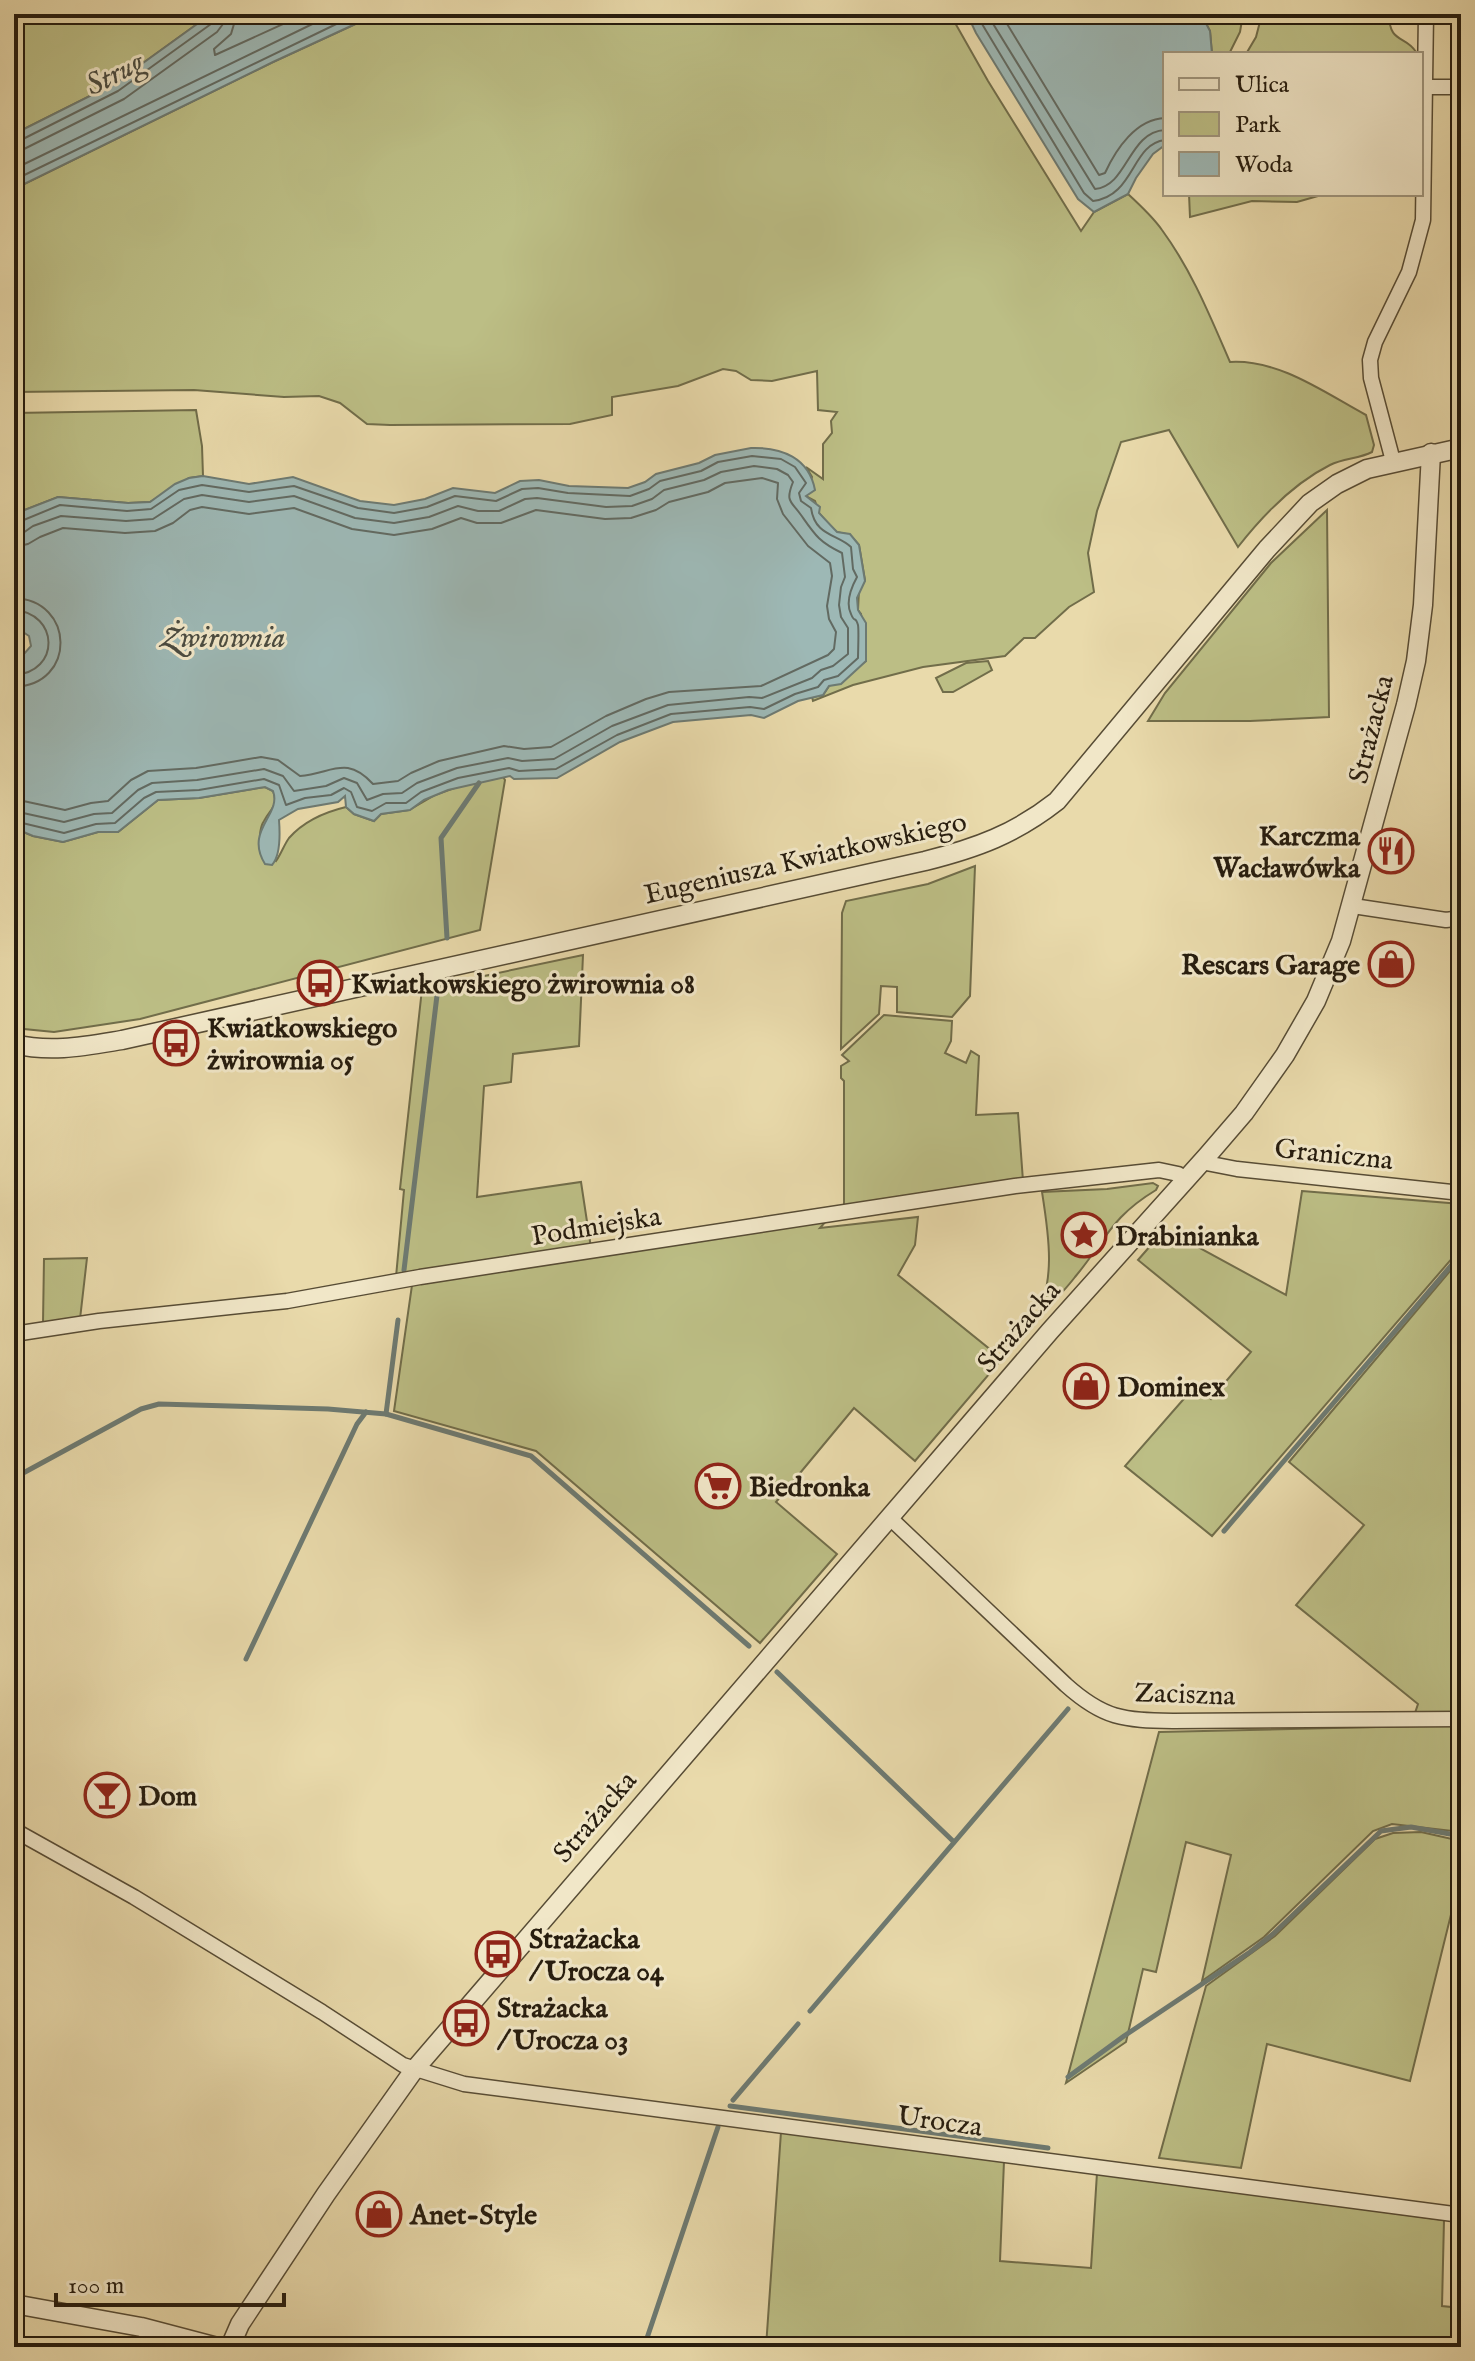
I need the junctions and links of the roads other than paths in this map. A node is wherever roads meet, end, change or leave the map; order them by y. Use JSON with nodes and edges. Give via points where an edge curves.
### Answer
{"nodes":[{"id":1,"x":1426,"y":14,"type":"edge"},
{"id":2,"x":1425,"y":87,"type":"junction"},
{"id":3,"x":1461,"y":87,"type":"edge"},
{"id":4,"x":1461,"y":448,"type":"edge"},
{"id":5,"x":1431,"y":453,"type":"junction"},
{"id":6,"x":1393,"y":461,"type":"junction"},
{"id":7,"x":1353,"y":906,"type":"junction"},
{"id":8,"x":1461,"y":918,"type":"edge"},
{"id":9,"x":14,"y":1044,"type":"edge"},
{"id":10,"x":1201,"y":1162,"type":"junction"},
{"id":11,"x":1185,"y":1178,"type":"junction"},
{"id":12,"x":1461,"y":1193,"type":"edge"},
{"id":13,"x":14,"y":1334,"type":"edge"},
{"id":14,"x":889,"y":1517,"type":"junction"},
{"id":15,"x":1461,"y":1719,"type":"edge"},
{"id":16,"x":14,"y":1830,"type":"edge"},
{"id":17,"x":414,"y":2070,"type":"junction"},
{"id":18,"x":1461,"y":2215,"type":"edge"},
{"id":19,"x":14,"y":2304,"type":"edge"},
{"id":20,"x":217,"y":2347,"type":"edge"},
{"id":21,"x":230,"y":2347,"type":"edge"}],
"edges":[{"from":1,"to":2,"type":"street"},
{"from":2,"to":3,"type":"street"},
{"from":2,"to":6,"type":"street","via":[[1421,230],[1409,272],[1370,360]]},
{"from":4,"to":5,"type":"street","name":"Eugeniusza Kwiatkowskiego"},
{"from":5,"to":6,"type":"street","name":"Eugeniusza Kwiatkowskiego"},
{"from":5,"to":7,"type":"street","name":"Strażacka","via":[[1416,661]]},
{"from":6,"to":9,"type":"street","name":"Eugeniusza Kwiatkowskiego","via":[[1337,484],[1296,516],[1065,792],[1036,817],[988,843],[122,1040],[57,1049]]},
{"from":7,"to":8,"type":"street"},
{"from":7,"to":10,"type":"street","name":"Strażacka","via":[[1321,989],[1285,1055]]},
{"from":10,"to":11,"type":"street","name":"Strażacka"},
{"from":10,"to":12,"type":"street","name":"Graniczna"},
{"from":11,"to":13,"type":"street","name":"Podmiejska","via":[[1159,1170],[1015,1186],[287,1301]]},
{"from":11,"to":14,"type":"street","name":"Strażacka"},
{"from":14,"to":15,"type":"street","name":"Zaciszna","via":[[1095,1709],[1130,1720],[1160,1721]]},
{"from":14,"to":17,"type":"street","name":"Strażacka"},
{"from":16,"to":17,"type":"street","via":[[134,1897]]},
{"from":17,"to":18,"type":"street","name":"Urocza","via":[[492,2089]]},
{"from":17,"to":21,"type":"street","name":"Strażacka","via":[[326,2194]]},
{"from":19,"to":20,"type":"street"}]}
